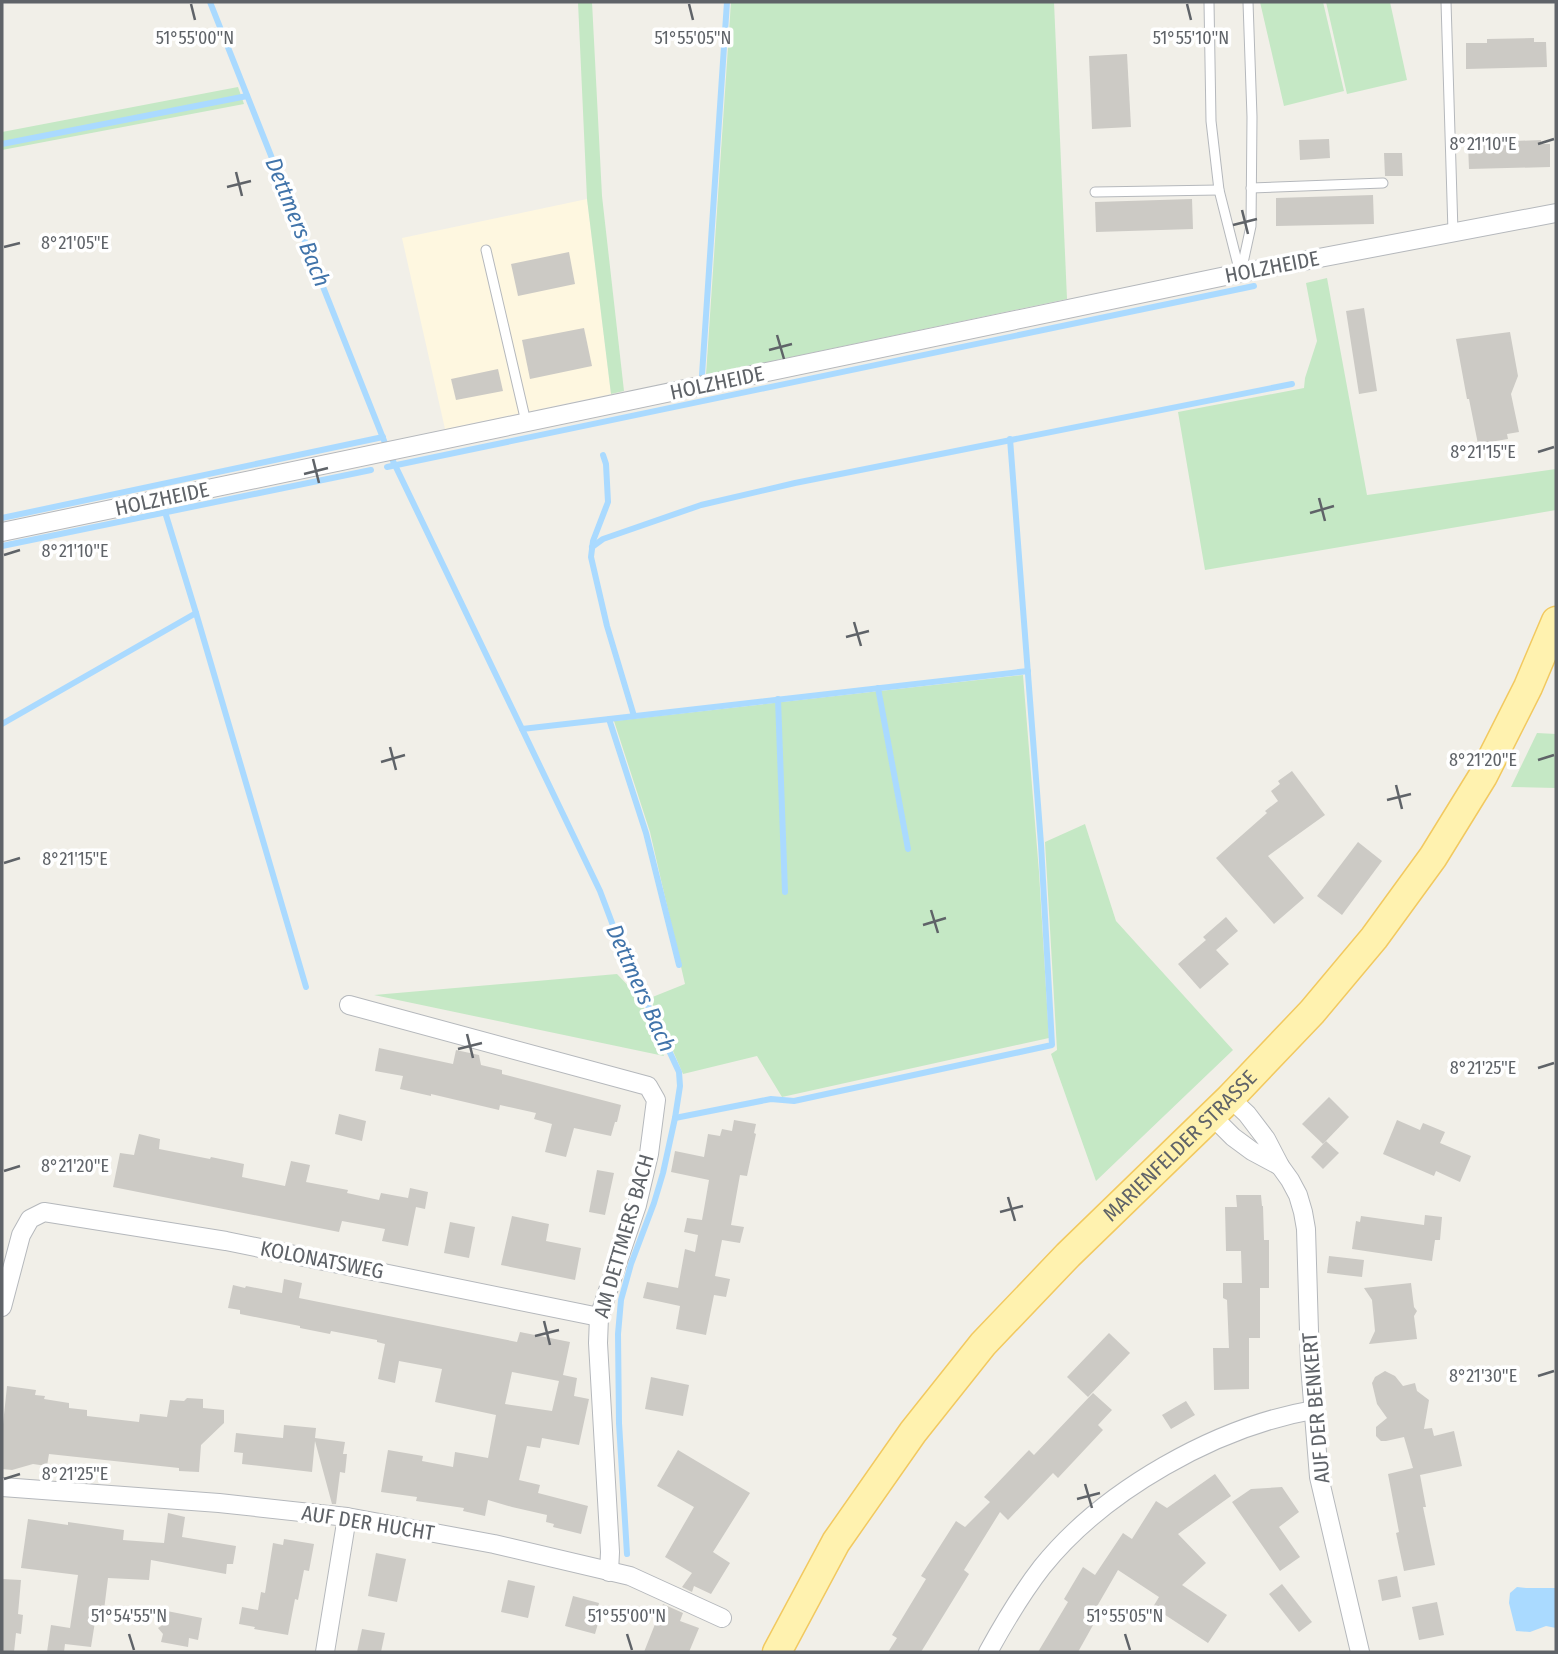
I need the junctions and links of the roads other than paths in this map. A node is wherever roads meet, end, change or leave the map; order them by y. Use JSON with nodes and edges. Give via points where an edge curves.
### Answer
{"nodes":[{"id":1,"x":1209,"y":2,"type":"edge"},
{"id":2,"x":1248,"y":2,"type":"edge"},
{"id":3,"x":1446,"y":2,"type":"edge"},
{"id":4,"x":1383,"y":183,"type":"dead end"},
{"id":5,"x":1251,"y":188,"type":"junction"},
{"id":6,"x":1219,"y":190,"type":"junction"},
{"id":7,"x":1095,"y":192,"type":"dead end"},
{"id":8,"x":1556,"y":213,"type":"edge"},
{"id":9,"x":1453,"y":232,"type":"junction"},
{"id":10,"x":486,"y":250,"type":"dead end"},
{"id":11,"x":1240,"y":273,"type":"junction"},
{"id":12,"x":526,"y":422,"type":"junction"},
{"id":13,"x":2,"y":532,"type":"edge"},
{"id":14,"x":1556,"y":621,"type":"edge"},
{"id":15,"x":349,"y":1005,"type":"dead end"},
{"id":16,"x":1221,"y":1107,"type":"junction"},
{"id":17,"x":1280,"y":1166,"type":"junction"},
{"id":18,"x":2,"y":1307,"type":"edge"},
{"id":19,"x":598,"y":1317,"type":"junction"},
{"id":20,"x":1313,"y":1410,"type":"junction"},
{"id":21,"x":2,"y":1487,"type":"edge"},
{"id":22,"x":347,"y":1517,"type":"junction"},
{"id":23,"x":609,"y":1572,"type":"junction"},
{"id":24,"x":722,"y":1618,"type":"dead end"},
{"id":25,"x":325,"y":1652,"type":"edge"},
{"id":26,"x":776,"y":1652,"type":"edge"},
{"id":27,"x":988,"y":1652,"type":"edge"},
{"id":28,"x":1360,"y":1652,"type":"edge"}],
"edges":[{"from":1,"to":6,"type":"lane","via":[[1211,121]]},
{"from":2,"to":5,"type":"lane"},
{"from":3,"to":9,"type":"lane"},
{"from":4,"to":5,"type":"lane"},
{"from":5,"to":11,"type":"lane","via":[[1251,226]]},
{"from":6,"to":7,"type":"lane"},
{"from":6,"to":11,"type":"lane"},
{"from":8,"to":9,"type":"street","name":"HOLZHEIDE"},
{"from":9,"to":11,"type":"street","name":"HOLZHEIDE"},
{"from":10,"to":12,"type":"lane"},
{"from":11,"to":12,"type":"street","name":"HOLZHEIDE"},
{"from":12,"to":13,"type":"street","name":"HOLZHEIDE"},
{"from":14,"to":16,"type":"main road","name":"MARIENFELDER STRASSE","via":[[1483,776],[1433,857],[1312,1012]]},
{"from":15,"to":19,"type":"street","name":"AM DETTMERS BACH","via":[[648,1086],[656,1100],[649,1154],[637,1205]]},
{"from":16,"to":17,"type":"street","name":"AUF DER BENKERT","via":[[1233,1137]]},
{"from":16,"to":17,"type":"street","name":"AUF DER BENKERT","via":[[1247,1114]]},
{"from":16,"to":26,"type":"main road","name":"MARIENFELDER STRASSE","via":[[1068,1255],[983,1345],[913,1432],[836,1542]]},
{"from":17,"to":20,"type":"street","name":"AUF DER BENKERT","via":[[1298,1195],[1306,1229]]},
{"from":18,"to":19,"type":"street","name":"KOLONATSWEG","via":[[21,1235],[30,1219],[44,1212],[226,1241]]},
{"from":19,"to":23,"type":"street","name":"AM DETTMERS BACH"},
{"from":20,"to":27,"type":"street","via":[[1244,1429],[1202,1447],[1108,1503],[1042,1567]]},
{"from":20,"to":28,"type":"street","name":"AUF DER BENKERT","via":[[1319,1477]]},
{"from":21,"to":22,"type":"street","name":"AUF DER HUCHT"},
{"from":22,"to":23,"type":"street","name":"AUF DER HUCHT","via":[[494,1544]]},
{"from":22,"to":25,"type":"street"},
{"from":23,"to":24,"type":"street","name":"AUF DER HUCHT","via":[[630,1576]]}]}
